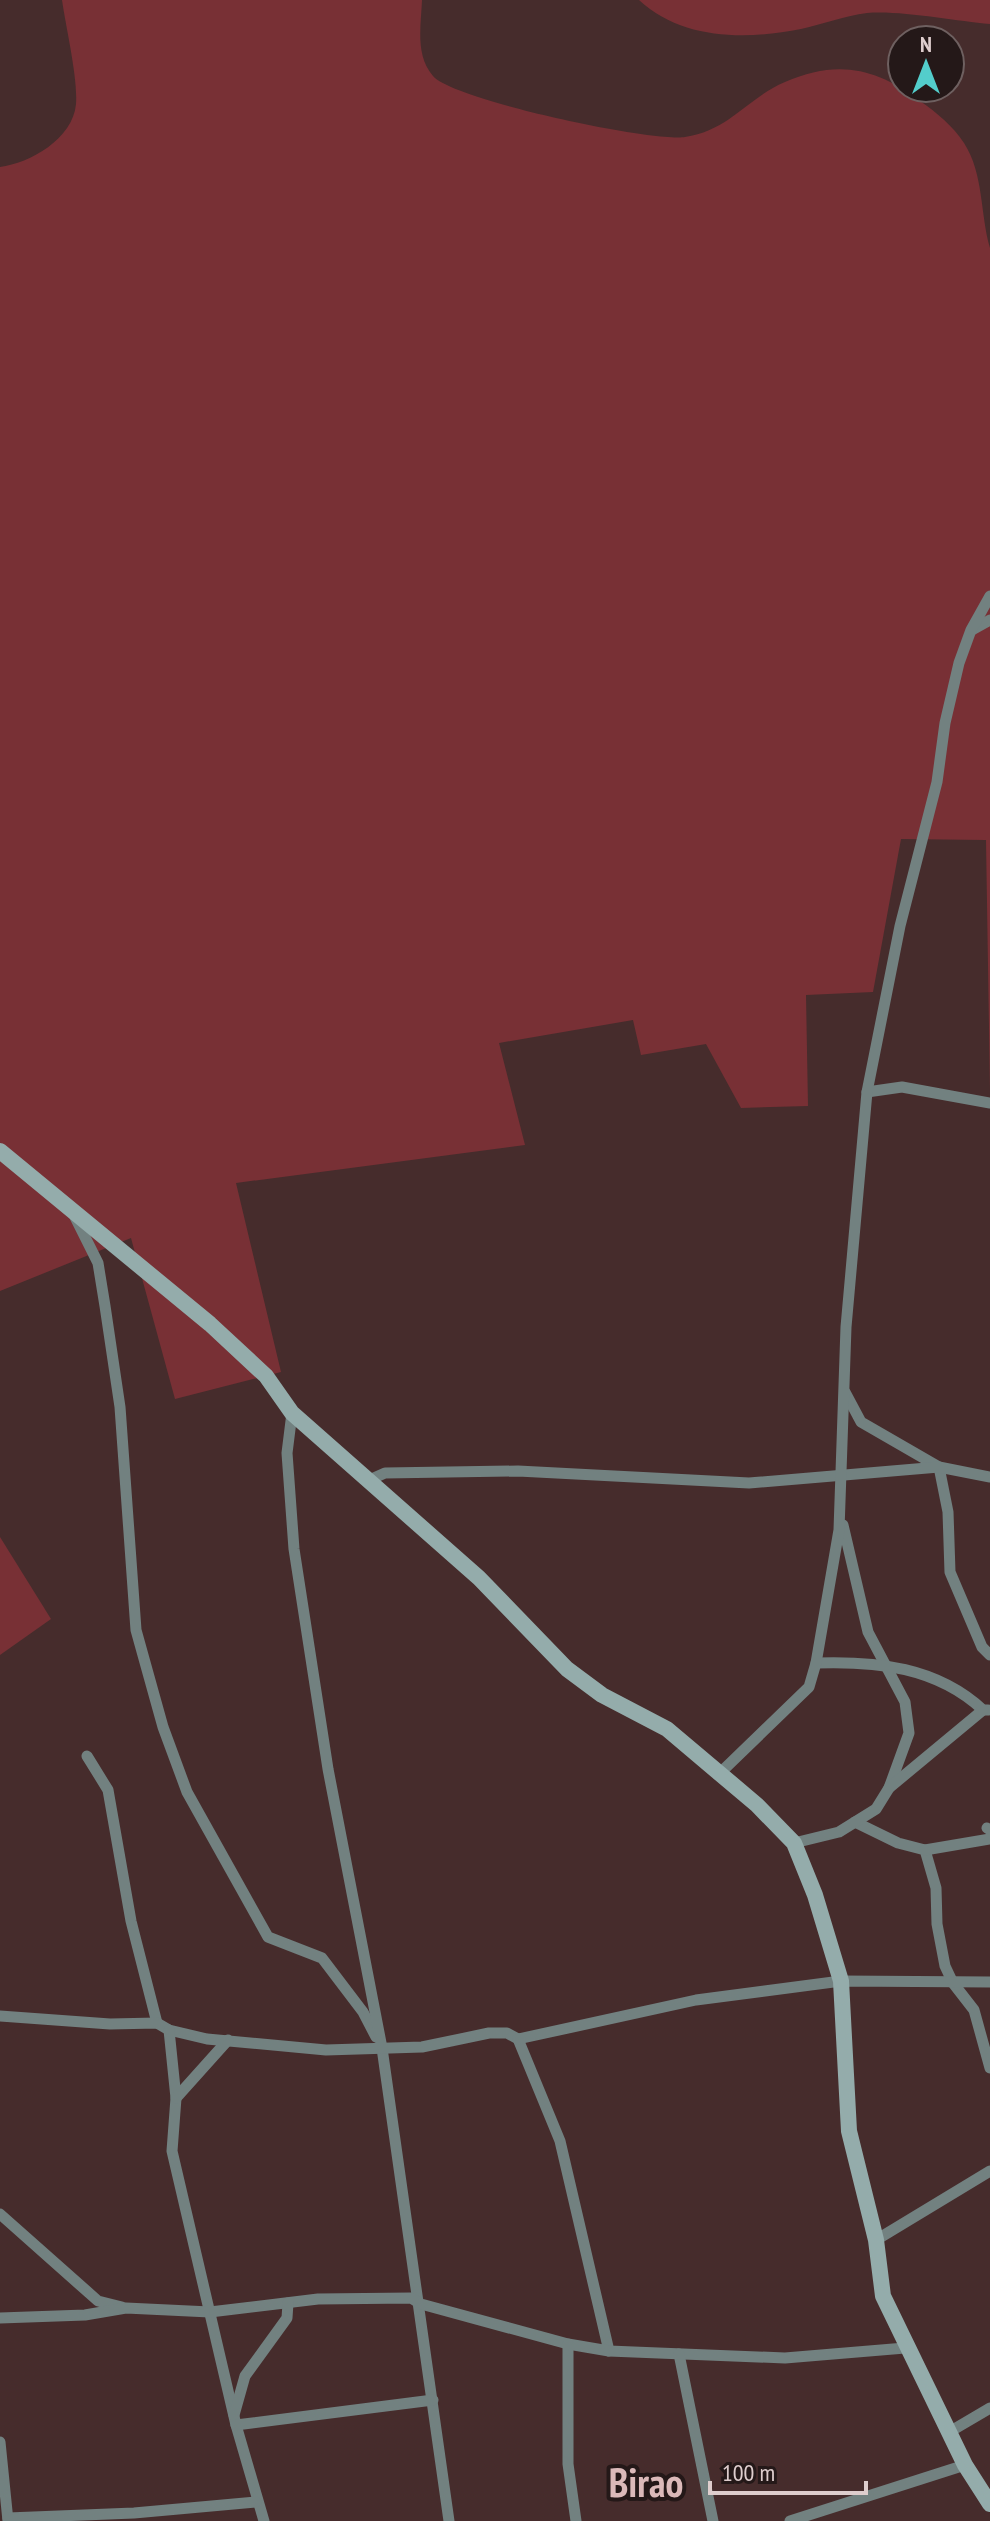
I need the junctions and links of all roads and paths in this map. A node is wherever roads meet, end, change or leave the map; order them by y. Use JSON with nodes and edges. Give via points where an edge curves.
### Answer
{"nodes":[{"id":1,"x":990,"y":596,"type":"edge"},
{"id":2,"x":990,"y":620,"type":"edge"},
{"id":3,"x":971,"y":630,"type":"junction"},
{"id":4,"x":867,"y":1092,"type":"junction"},
{"id":5,"x":990,"y":1103,"type":"edge"},
{"id":6,"x":0,"y":1151,"type":"edge"},
{"id":7,"x":71,"y":1207,"type":"junction"},
{"id":8,"x":843,"y":1389,"type":"junction"},
{"id":9,"x":292,"y":1413,"type":"junction"},
{"id":10,"x":939,"y":1467,"type":"junction"},
{"id":11,"x":842,"y":1474,"type":"junction"},
{"id":12,"x":990,"y":1477,"type":"edge"},
{"id":13,"x":367,"y":1481,"type":"junction"},
{"id":14,"x":840,"y":1513,"type":"junction"},
{"id":15,"x":990,"y":1655,"type":"edge"},
{"id":16,"x":816,"y":1663,"type":"junction"},
{"id":17,"x":886,"y":1665,"type":"junction"},
{"id":18,"x":986,"y":1710,"type":"edge"},
{"id":19,"x":87,"y":1756,"type":"dead end"},
{"id":20,"x":718,"y":1775,"type":"junction"},
{"id":21,"x":889,"y":1788,"type":"junction"},
{"id":22,"x":855,"y":1822,"type":"junction"},
{"id":23,"x":989,"y":1832,"type":"edge"},
{"id":24,"x":794,"y":1843,"type":"junction"},
{"id":25,"x":925,"y":1850,"type":"junction"},
{"id":26,"x":841,"y":1981,"type":"junction"},
{"id":27,"x":990,"y":1982,"type":"edge"},
{"id":28,"x":953,"y":1983,"type":"junction"},
{"id":29,"x":0,"y":2016,"type":"edge"},
{"id":30,"x":157,"y":2023,"type":"junction"},
{"id":31,"x":169,"y":2030,"type":"junction"},
{"id":32,"x":518,"y":2039,"type":"junction"},
{"id":33,"x":228,"y":2040,"type":"junction"},
{"id":34,"x":382,"y":2048,"type":"junction"},
{"id":35,"x":990,"y":2068,"type":"edge"},
{"id":36,"x":176,"y":2098,"type":"junction"},
{"id":37,"x":990,"y":2171,"type":"edge"},
{"id":38,"x":2,"y":2217,"type":"edge"},
{"id":39,"x":876,"y":2240,"type":"junction"},
{"id":40,"x":288,"y":2303,"type":"junction"},
{"id":41,"x":421,"y":2304,"type":"junction"},
{"id":42,"x":126,"y":2308,"type":"junction"},
{"id":43,"x":210,"y":2312,"type":"junction"},
{"id":44,"x":0,"y":2318,"type":"edge"},
{"id":45,"x":568,"y":2344,"type":"junction"},
{"id":46,"x":905,"y":2348,"type":"junction"},
{"id":47,"x":609,"y":2351,"type":"junction"},
{"id":48,"x":679,"y":2354,"type":"junction"},
{"id":49,"x":433,"y":2400,"type":"junction"},
{"id":50,"x":990,"y":2408,"type":"edge"},
{"id":51,"x":235,"y":2420,"type":"junction"},
{"id":52,"x":951,"y":2431,"type":"junction"},
{"id":53,"x":0,"y":2442,"type":"edge"},
{"id":54,"x":965,"y":2465,"type":"junction"},
{"id":55,"x":2,"y":2474,"type":"edge"},
{"id":56,"x":256,"y":2502,"type":"junction"},
{"id":57,"x":990,"y":2504,"type":"edge"},
{"id":58,"x":105,"y":2514,"type":"junction"},
{"id":59,"x":8,"y":2520,"type":"edge"},
{"id":60,"x":795,"y":2520,"type":"edge"},
{"id":61,"x":120,"y":2521,"type":"edge"},
{"id":62,"x":264,"y":2521,"type":"edge"},
{"id":63,"x":449,"y":2521,"type":"edge"},
{"id":64,"x":576,"y":2521,"type":"edge"},
{"id":65,"x":713,"y":2521,"type":"edge"}],
"edges":[{"from":1,"to":3,"type":"street"},
{"from":2,"to":3,"type":"street"},
{"from":3,"to":4,"type":"street","via":[[945,723],[937,782],[909,885]]},
{"from":4,"to":5,"type":"street","via":[[902,1087]]},
{"from":4,"to":8,"type":"street"},
{"from":6,"to":7,"type":"street"},
{"from":7,"to":9,"type":"street","via":[[233,1345],[266,1376]]},
{"from":7,"to":34,"type":"street","via":[[98,1263],[105,1306],[120,1407],[136,1630],[187,1792],[268,1937],[322,1958],[363,2012]]},
{"from":8,"to":10,"type":"street","via":[[861,1422]]},
{"from":8,"to":11,"type":"street"},
{"from":9,"to":13,"type":"street"},
{"from":9,"to":34,"type":"street","via":[[287,1453],[294,1549],[328,1769]]},
{"from":10,"to":11,"type":"street"},
{"from":10,"to":12,"type":"street"},
{"from":10,"to":15,"type":"street","via":[[948,1512],[950,1572]]},
{"from":11,"to":13,"type":"street","via":[[749,1483],[518,1471],[385,1473]]},
{"from":11,"to":14,"type":"street"},
{"from":13,"to":20,"type":"street","via":[[479,1578],[567,1669],[602,1695],[667,1729]]},
{"from":14,"to":16,"type":"street"},
{"from":14,"to":17,"type":"street","via":[[865,1621]]},
{"from":16,"to":17,"type":"street"},
{"from":16,"to":20,"type":"street","via":[[809,1687]]},
{"from":17,"to":18,"type":"street","via":[[904,1666]]},
{"from":17,"to":21,"type":"street","via":[[905,1702],[909,1733]]},
{"from":18,"to":21,"type":"street"},
{"from":19,"to":30,"type":"street","via":[[108,1790],[131,1921]]},
{"from":20,"to":24,"type":"street"},
{"from":21,"to":22,"type":"street","via":[[876,1809]]},
{"from":22,"to":24,"type":"street","via":[[839,1832]]},
{"from":22,"to":25,"type":"street"},
{"from":23,"to":25,"type":"street"},
{"from":24,"to":26,"type":"street"},
{"from":25,"to":28,"type":"street"},
{"from":26,"to":28,"type":"street"},
{"from":26,"to":32,"type":"street","via":[[696,2000]]},
{"from":26,"to":39,"type":"street","via":[[849,2131]]},
{"from":27,"to":28,"type":"street"},
{"from":28,"to":35,"type":"street","via":[[974,2010]]},
{"from":29,"to":30,"type":"street"},
{"from":30,"to":31,"type":"street"},
{"from":31,"to":33,"type":"street"},
{"from":31,"to":36,"type":"street"},
{"from":32,"to":34,"type":"street","via":[[489,2033],[422,2047]]},
{"from":32,"to":47,"type":"street","via":[[560,2141]]},
{"from":33,"to":34,"type":"street","via":[[326,2050]]},
{"from":33,"to":36,"type":"street"},
{"from":34,"to":41,"type":"street"},
{"from":36,"to":43,"type":"street","via":[[172,2151]]},
{"from":37,"to":39,"type":"street"},
{"from":38,"to":42,"type":"street","via":[[98,2301]]},
{"from":39,"to":46,"type":"street","via":[[883,2296]]},
{"from":40,"to":41,"type":"street","via":[[411,2298]]},
{"from":40,"to":43,"type":"street"},
{"from":40,"to":51,"type":"street","via":[[287,2318],[245,2376]]},
{"from":41,"to":45,"type":"street"},
{"from":41,"to":49,"type":"street"},
{"from":42,"to":43,"type":"street"},
{"from":42,"to":44,"type":"street"},
{"from":43,"to":51,"type":"street"},
{"from":45,"to":47,"type":"street"},
{"from":45,"to":64,"type":"street","via":[[568,2464]]},
{"from":46,"to":48,"type":"street","via":[[785,2358]]},
{"from":46,"to":52,"type":"street"},
{"from":47,"to":48,"type":"street"},
{"from":48,"to":65,"type":"street"},
{"from":49,"to":51,"type":"street"},
{"from":49,"to":63,"type":"street"},
{"from":50,"to":52,"type":"street"},
{"from":51,"to":56,"type":"street"},
{"from":52,"to":54,"type":"street"},
{"from":53,"to":55,"type":"street"},
{"from":54,"to":57,"type":"street"},
{"from":54,"to":60,"type":"street"},
{"from":55,"to":59,"type":"street"},
{"from":56,"to":58,"type":"street"},
{"from":56,"to":62,"type":"street"},
{"from":58,"to":59,"type":"street"},
{"from":58,"to":61,"type":"street"}]}
